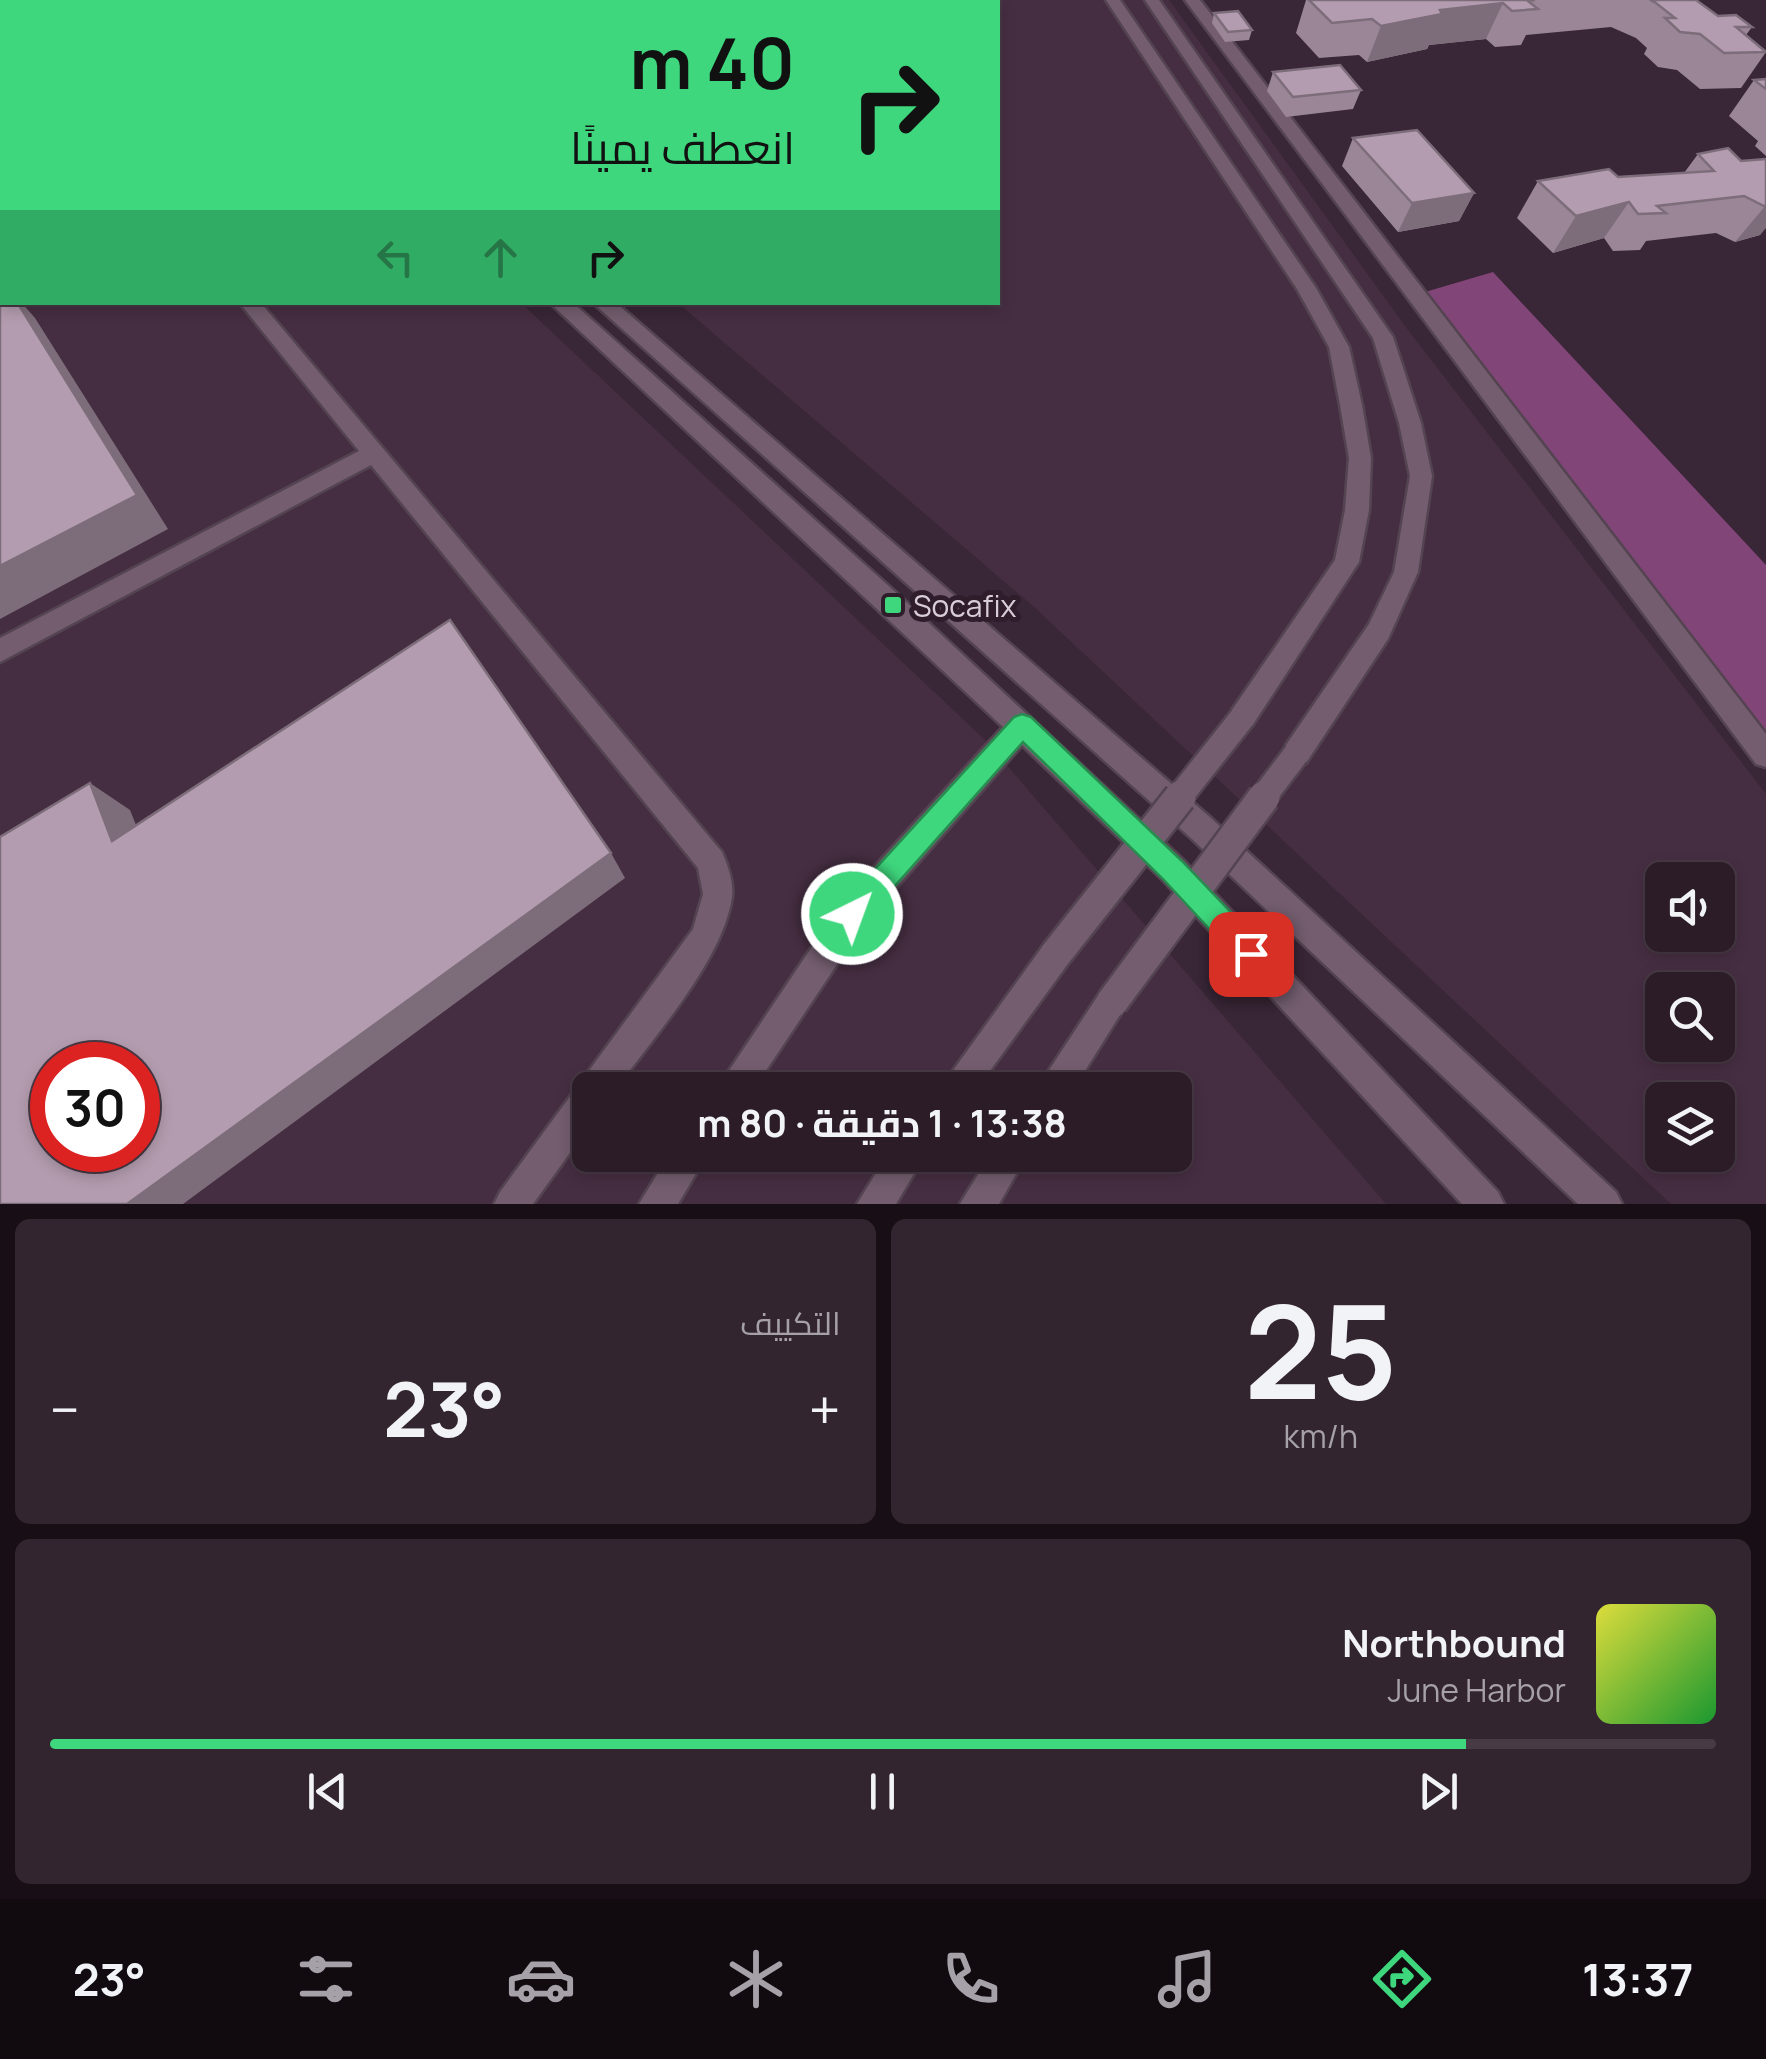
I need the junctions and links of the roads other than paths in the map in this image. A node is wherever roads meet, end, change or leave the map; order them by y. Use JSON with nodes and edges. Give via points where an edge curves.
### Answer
{"nodes":[{"id":1,"x":1113,"y":0,"type":"edge"},
{"id":2,"x":1152,"y":0,"type":"edge"},
{"id":3,"x":1192,"y":0,"type":"edge"},
{"id":4,"x":251,"y":305,"type":"edge"},
{"id":5,"x":563,"y":305,"type":"edge"},
{"id":6,"x":605,"y":305,"type":"edge"},
{"id":7,"x":374,"y":453,"type":"junction"},
{"id":8,"x":0,"y":652,"type":"edge"},
{"id":9,"x":1022,"y":725,"type":"junction"},
{"id":10,"x":1766,"y":755,"type":"edge"},
{"id":11,"x":608,"y":1072,"type":"edge"},
{"id":12,"x":745,"y":1072,"type":"edge"},
{"id":13,"x":969,"y":1072,"type":"edge"},
{"id":14,"x":1065,"y":1072,"type":"edge"},
{"id":15,"x":572,"y":1122,"type":"edge"},
{"id":16,"x":679,"y":1172,"type":"edge"},
{"id":17,"x":897,"y":1172,"type":"edge"},
{"id":18,"x":999,"y":1172,"type":"edge"},
{"id":19,"x":512,"y":1204,"type":"edge"},
{"id":20,"x":657,"y":1204,"type":"edge"},
{"id":21,"x":875,"y":1204,"type":"edge"},
{"id":22,"x":978,"y":1204,"type":"edge"},
{"id":23,"x":1486,"y":1204,"type":"edge"},
{"id":24,"x":1604,"y":1204,"type":"edge"}],
"edges":[{"from":1,"to":13,"type":"street","bridge":true,"via":[[1306,288],[1339,348],[1360,458],[1357,510],[1347,562],[1242,718]]},
{"from":2,"to":14,"type":"street","bridge":true,"via":[[1383,337],[1420,476],[1406,572],[1379,631]]},
{"from":3,"to":10,"type":"street"},
{"from":4,"to":7,"type":"street"},
{"from":5,"to":9,"type":"street"},
{"from":6,"to":24,"type":"street","via":[[1202,830]]},
{"from":7,"to":8,"type":"street"},
{"from":7,"to":11,"type":"street","via":[[712,862],[718,894],[706,937]]},
{"from":9,"to":12,"type":"street","via":[[852,914]]},
{"from":9,"to":23,"type":"street","via":[[1172,870]]},
{"from":15,"to":19,"type":"street"},
{"from":16,"to":20,"type":"street"},
{"from":17,"to":21,"type":"street"},
{"from":18,"to":22,"type":"street"}]}
